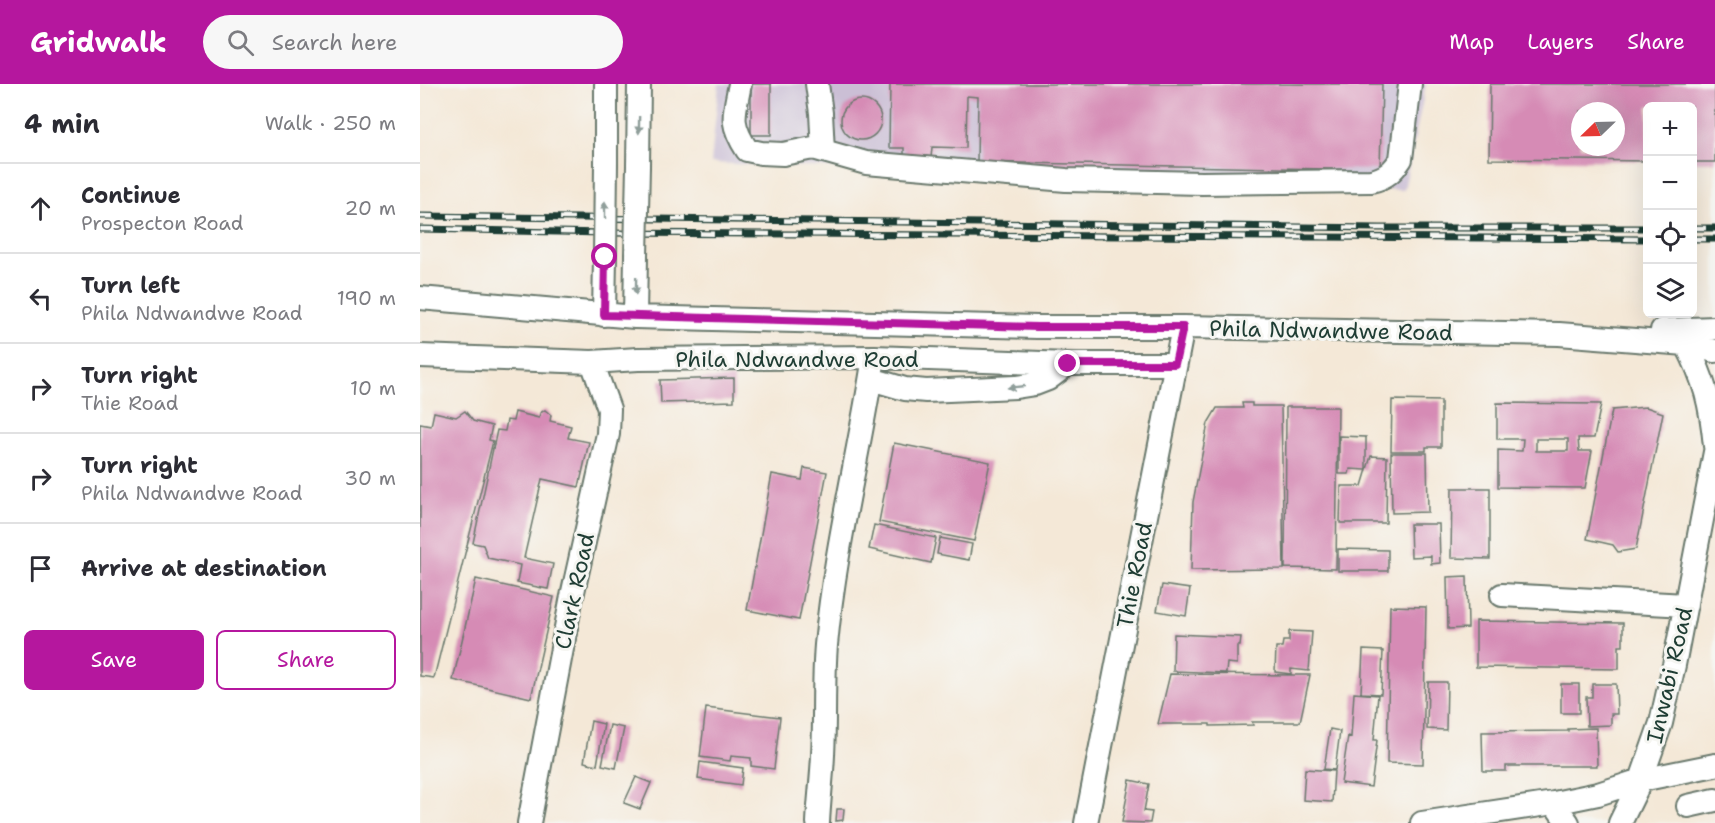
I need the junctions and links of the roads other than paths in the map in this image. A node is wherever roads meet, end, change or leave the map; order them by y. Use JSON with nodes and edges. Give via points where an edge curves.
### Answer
{"nodes":[{"id":1,"x":606,"y":84,"type":"edge"},
{"id":2,"x":639,"y":84,"type":"edge"},
{"id":3,"x":740,"y":84,"type":"edge"},
{"id":4,"x":817,"y":84,"type":"edge"},
{"id":5,"x":1410,"y":84,"type":"edge"},
{"id":6,"x":823,"y":151,"type":"junction"},
{"id":7,"x":420,"y":298,"type":"edge"},
{"id":8,"x":604,"y":315,"type":"junction"},
{"id":9,"x":635,"y":317,"type":"junction"},
{"id":10,"x":1183,"y":327,"type":"junction"},
{"id":11,"x":1715,"y":328,"type":"edge"},
{"id":12,"x":1559,"y":334,"type":"junction"},
{"id":13,"x":1686,"y":344,"type":"junction"},
{"id":14,"x":1715,"y":351,"type":"edge"},
{"id":15,"x":420,"y":356,"type":"edge"},
{"id":16,"x":592,"y":362,"type":"junction"},
{"id":17,"x":1068,"y":364,"type":"junction"},
{"id":18,"x":1175,"y":364,"type":"junction"},
{"id":19,"x":873,"y":368,"type":"junction"},
{"id":20,"x":1715,"y":446,"type":"edge"},
{"id":21,"x":1715,"y":452,"type":"edge"},
{"id":22,"x":1708,"y":525,"type":"edge"},
{"id":23,"x":1502,"y":595,"type":"dead end"},
{"id":24,"x":1686,"y":605,"type":"junction"},
{"id":25,"x":1715,"y":765,"type":"edge"},
{"id":26,"x":1641,"y":780,"type":"junction"},
{"id":27,"x":1715,"y":800,"type":"edge"},
{"id":28,"x":1554,"y":803,"type":"junction"},
{"id":29,"x":1688,"y":806,"type":"dead end"},
{"id":30,"x":1525,"y":815,"type":"edge"},
{"id":31,"x":529,"y":823,"type":"edge"},
{"id":32,"x":818,"y":823,"type":"edge"},
{"id":33,"x":1086,"y":823,"type":"edge"},
{"id":34,"x":1422,"y":823,"type":"edge"},
{"id":35,"x":1568,"y":823,"type":"edge"},
{"id":36,"x":1620,"y":823,"type":"edge"}],
"edges":[{"from":8,"to":1,"type":"street","one_way":true,"bridge":true},
{"from":2,"to":9,"type":"street","one_way":true,"bridge":true},
{"from":3,"to":6,"type":"street","via":[[733,118],[747,150],[783,154],[813,148]]},
{"from":4,"to":6,"type":"street"},
{"from":5,"to":6,"type":"street","via":[[1401,159],[1388,175],[1371,181],[1066,180],[866,163]]},
{"from":7,"to":8,"type":"street","name":"Phila Ndwandwe Road"},
{"from":8,"to":9,"type":"street","name":"Phila Ndwandwe Road"},
{"from":9,"to":10,"type":"street","name":"Phila Ndwandwe Road"},
{"from":10,"to":12,"type":"street","name":"Phila Ndwandwe Road"},
{"from":10,"to":18,"type":"street","name":"Thie Road"},
{"from":11,"to":12,"type":"street","name":"Phila Ndwandwe Road"},
{"from":12,"to":13,"type":"street","name":"Phila Ndwandwe Road"},
{"from":13,"to":14,"type":"street","name":"Phila Ndwandwe Road"},
{"from":13,"to":20,"type":"street","via":[[1711,407]]},
{"from":15,"to":16,"type":"street","name":"Phila Ndwandwe Road"},
{"from":16,"to":19,"type":"street","name":"Phila Ndwandwe Road","via":[[638,359]]},
{"from":16,"to":31,"type":"street","name":"Clark Road","via":[[609,409],[608,434],[571,601]]},
{"from":17,"to":18,"type":"street","name":"Phila Ndwandwe Road"},
{"from":17,"to":19,"type":"street","name":"Phila Ndwandwe Road"},
{"from":17,"to":19,"type":"street","one_way":true,"via":[[1035,384],[927,391],[905,389]]},
{"from":18,"to":33,"type":"street","name":"Thie Road"},
{"from":19,"to":32,"type":"street","via":[[832,593]]},
{"from":21,"to":22,"type":"street","name":"Inwabi Road"},
{"from":22,"to":24,"type":"street","name":"Inwabi Road"},
{"from":23,"to":24,"type":"street"},
{"from":24,"to":26,"type":"street","name":"Inwabi Road","via":[[1661,723]]},
{"from":25,"to":26,"type":"street"},
{"from":26,"to":28,"type":"street"},
{"from":26,"to":36,"type":"street","name":"Inwabi Road"},
{"from":27,"to":29,"type":"street"},
{"from":28,"to":30,"type":"street"},
{"from":28,"to":35,"type":"street"},
{"from":30,"to":34,"type":"street"}]}
